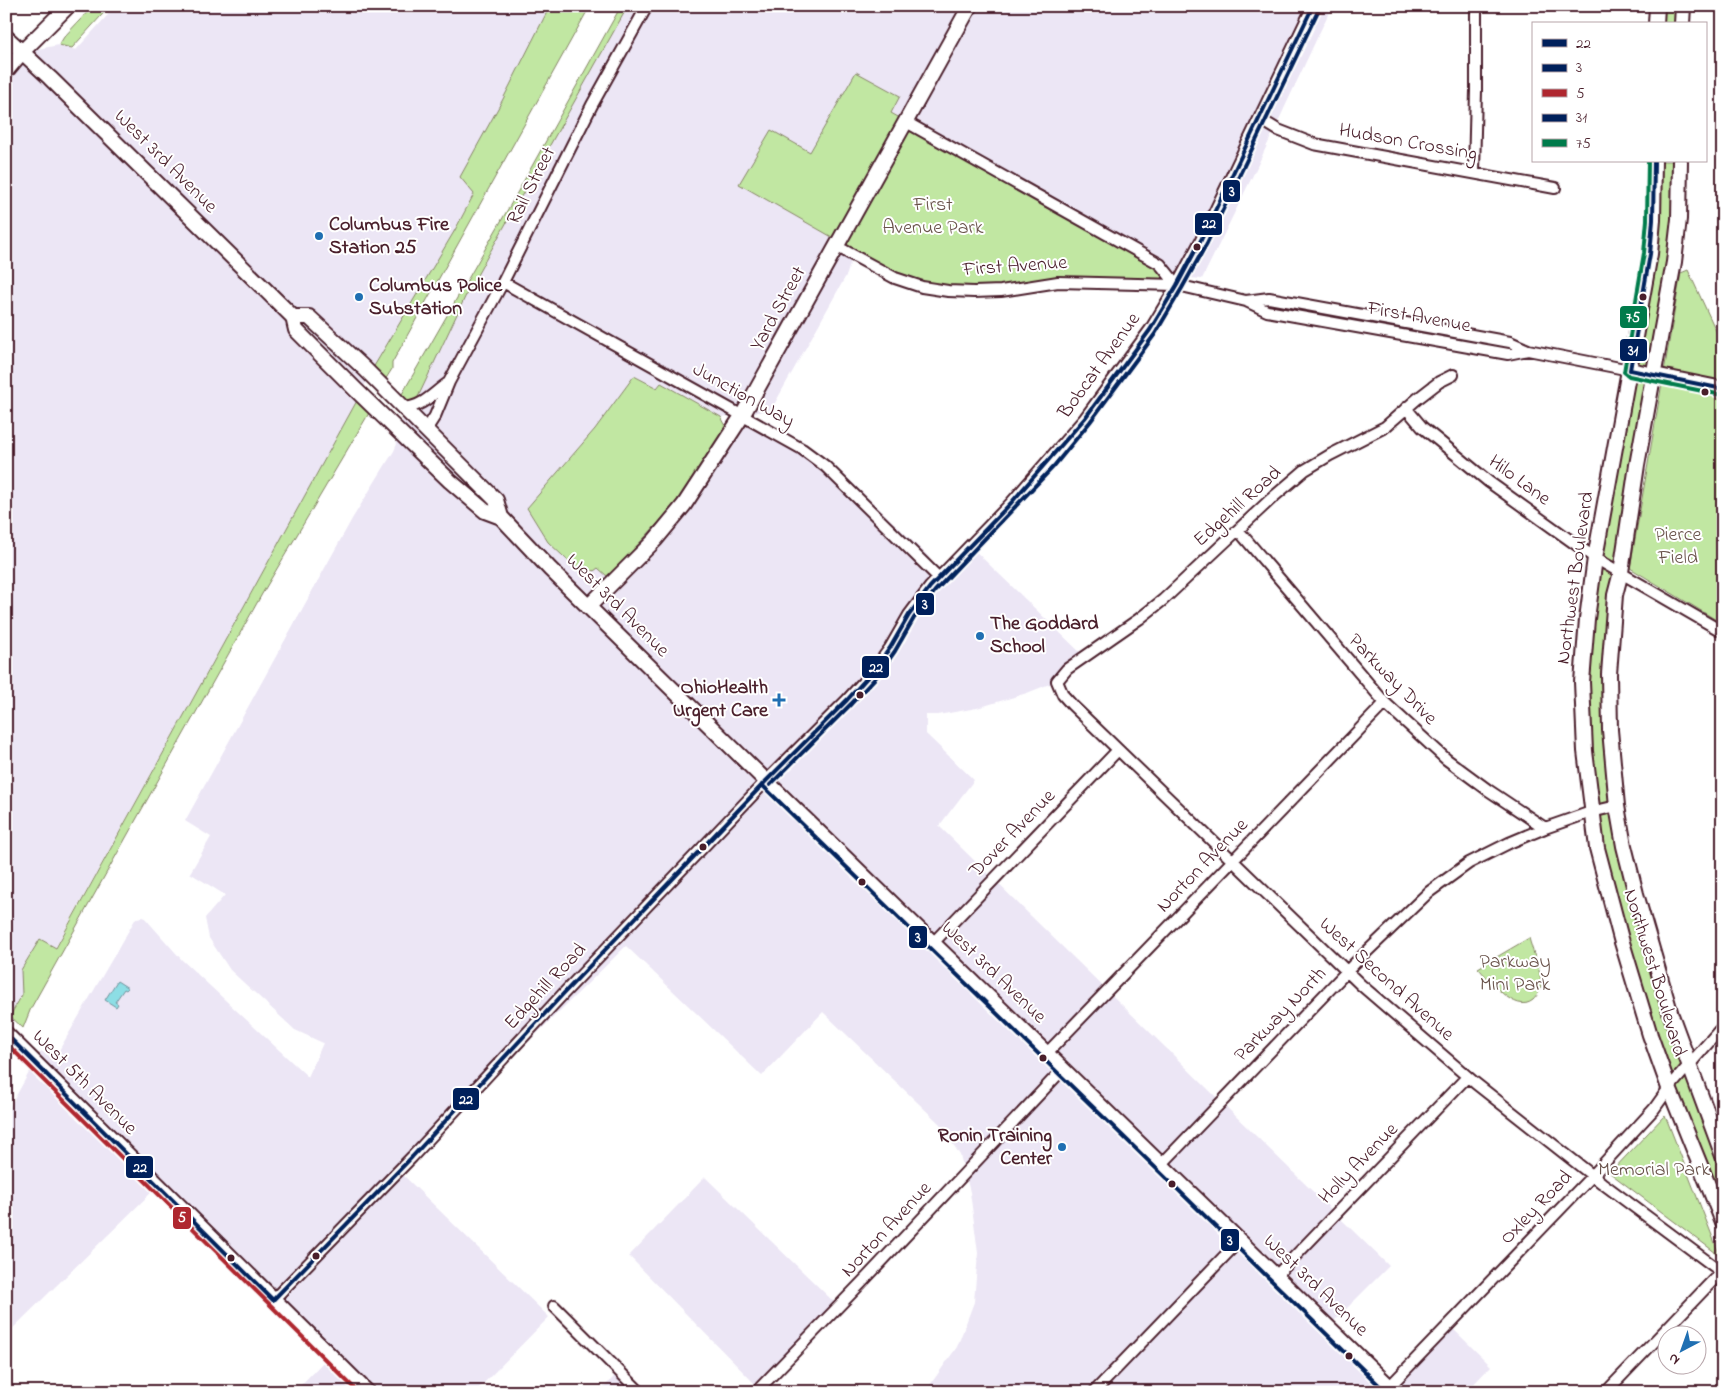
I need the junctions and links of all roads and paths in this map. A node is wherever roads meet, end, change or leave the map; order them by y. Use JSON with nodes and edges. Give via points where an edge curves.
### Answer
{"nodes":[{"id":1,"x":68,"y":6,"type":"edge"},
{"id":2,"x":647,"y":6,"type":"edge"},
{"id":3,"x":970,"y":6,"type":"edge"},
{"id":4,"x":1313,"y":6,"type":"edge"},
{"id":5,"x":1476,"y":6,"type":"edge"},
{"id":6,"x":1657,"y":6,"type":"edge"},
{"id":7,"x":1682,"y":6,"type":"edge"},
{"id":8,"x":1656,"y":22,"type":"edge"},
{"id":9,"x":1682,"y":22,"type":"edge"},
{"id":10,"x":6,"y":38,"type":"edge"},
{"id":11,"x":22,"y":52,"type":"junction"},
{"id":12,"x":6,"y":71,"type":"edge"},
{"id":13,"x":1260,"y":119,"type":"junction"},
{"id":14,"x":906,"y":122,"type":"junction"},
{"id":15,"x":1654,"y":162,"type":"edge"},
{"id":16,"x":1680,"y":162,"type":"edge"},
{"id":17,"x":1474,"y":172,"type":"junction"},
{"id":18,"x":1556,"y":188,"type":"dead end"},
{"id":19,"x":836,"y":246,"type":"junction"},
{"id":20,"x":503,"y":282,"type":"junction"},
{"id":21,"x":1177,"y":285,"type":"junction"},
{"id":22,"x":293,"y":317,"type":"junction"},
{"id":23,"x":328,"y":363,"type":"junction"},
{"id":24,"x":1630,"y":370,"type":"junction"},
{"id":25,"x":1653,"y":374,"type":"junction"},
{"id":26,"x":1453,"y":375,"type":"dead end"},
{"id":27,"x":449,"y":382,"type":"junction"},
{"id":28,"x":1723,"y":389,"type":"edge"},
{"id":29,"x":404,"y":408,"type":"junction"},
{"id":30,"x":1406,"y":408,"type":"junction"},
{"id":31,"x":742,"y":416,"type":"junction"},
{"id":32,"x":426,"y":430,"type":"junction"},
{"id":33,"x":500,"y":517,"type":"junction"},
{"id":34,"x":1238,"y":530,"type":"junction"},
{"id":35,"x":1595,"y":558,"type":"junction"},
{"id":36,"x":1621,"y":572,"type":"junction"},
{"id":37,"x":939,"y":578,"type":"junction"},
{"id":38,"x":588,"y":607,"type":"junction"},
{"id":39,"x":1723,"y":632,"type":"edge"},
{"id":40,"x":1057,"y":681,"type":"joint"},
{"id":41,"x":847,"y":700,"type":"joint"},
{"id":42,"x":1385,"y":703,"type":"junction"},
{"id":43,"x":1118,"y":750,"type":"junction"},
{"id":44,"x":766,"y":781,"type":"junction"},
{"id":45,"x":1617,"y":806,"type":"junction"},
{"id":46,"x":1591,"y":812,"type":"junction"},
{"id":47,"x":1545,"y":828,"type":"junction"},
{"id":48,"x":1232,"y":861,"type":"junction"},
{"id":49,"x":933,"y":943,"type":"junction"},
{"id":50,"x":1347,"y":971,"type":"junction"},
{"id":51,"x":1723,"y":1026,"type":"edge"},
{"id":52,"x":6,"y":1034,"type":"edge"},
{"id":53,"x":1047,"y":1053,"type":"junction"},
{"id":54,"x":1689,"y":1065,"type":"junction"},
{"id":55,"x":1063,"y":1069,"type":"junction"},
{"id":56,"x":1467,"y":1076,"type":"junction"},
{"id":57,"x":1669,"y":1088,"type":"junction"},
{"id":58,"x":1723,"y":1156,"type":"edge"},
{"id":59,"x":1161,"y":1165,"type":"junction"},
{"id":60,"x":1593,"y":1175,"type":"junction"},
{"id":61,"x":1723,"y":1222,"type":"edge"},
{"id":62,"x":1239,"y":1241,"type":"junction"},
{"id":63,"x":1722,"y":1273,"type":"edge"},
{"id":64,"x":1276,"y":1276,"type":"junction"},
{"id":65,"x":273,"y":1300,"type":"junction"},
{"id":66,"x":554,"y":1306,"type":"dead end"},
{"id":67,"x":1392,"y":1389,"type":"edge"},
{"id":68,"x":368,"y":1392,"type":"edge"},
{"id":69,"x":640,"y":1392,"type":"edge"},
{"id":70,"x":756,"y":1392,"type":"edge"},
{"id":71,"x":1094,"y":1392,"type":"edge"},
{"id":72,"x":1606,"y":1392,"type":"edge"}],
"edges":[{"from":1,"to":11,"type":"street"},
{"from":2,"to":20,"type":"street","name":"Rail Street","via":[[592,105]]},
{"from":3,"to":14,"type":"street","name":"Yard Street"},
{"from":4,"to":13,"type":"street","name":"Bobcat Avenue"},
{"from":5,"to":17,"type":"street"},
{"from":6,"to":8,"type":"street"},
{"from":7,"to":9,"type":"street"},
{"from":10,"to":11,"type":"street","name":"West 3rd Avenue"},
{"from":11,"to":12,"type":"street"},
{"from":11,"to":22,"type":"street","name":"West 3rd Avenue"},
{"from":13,"to":17,"type":"street","name":"Hudson Crossing","via":[[1314,144]]},
{"from":13,"to":21,"type":"street","name":"Bobcat Avenue"},
{"from":14,"to":19,"type":"street","name":"Yard Street"},
{"from":14,"to":21,"type":"street","via":[[1160,264]]},
{"from":15,"to":24,"type":"street","name":"Northwest Boulevard","via":[[1650,254]]},
{"from":16,"to":25,"type":"street","name":"Northwest Boulevard","via":[[1674,262]]},
{"from":17,"to":18,"type":"street","name":"Hudson Crossing"},
{"from":19,"to":21,"type":"street","name":"First Avenue","via":[[895,278],[948,291],[1001,291],[1058,282]]},
{"from":19,"to":31,"type":"street","name":"Yard Street"},
{"from":20,"to":27,"type":"street","name":"Rail Street"},
{"from":20,"to":31,"type":"street","name":"Junction Way"},
{"from":21,"to":24,"type":"street","name":"First Avenue","via":[[1246,301],[1267,311],[1508,354],[1528,350]]},
{"from":21,"to":37,"type":"street","name":"Bobcat Avenue","via":[[1150,330],[1085,418],[1011,503]]},
{"from":22,"to":23,"type":"street","name":"West 3rd Avenue","via":[[296,330]]},
{"from":22,"to":29,"type":"street","name":"West 3rd Avenue","via":[[309,317]]},
{"from":23,"to":32,"type":"street","via":[[345,372],[406,433]]},
{"from":23,"to":33,"type":"street","name":"West 3rd Avenue","via":[[450,481],[485,511]]},
{"from":24,"to":25,"type":"street","name":"First Avenue"},
{"from":24,"to":35,"type":"street","name":"Northwest Boulevard"},
{"from":25,"to":28,"type":"street","name":"First Avenue"},
{"from":25,"to":36,"type":"street","name":"Northwest Boulevard"},
{"from":26,"to":30,"type":"street","name":"Edgehill Road"},
{"from":27,"to":29,"type":"street","name":"Rail Street","via":[[424,401]]},
{"from":27,"to":32,"type":"street","name":"Rail Street"},
{"from":29,"to":32,"type":"street","name":"West 3rd Avenue"},
{"from":30,"to":34,"type":"street","name":"Edgehill Road","via":[[1385,427],[1305,470]]},
{"from":30,"to":35,"type":"street","name":"Hilo Lane","via":[[1422,427],[1489,482]]},
{"from":31,"to":37,"type":"street","name":"Junction Way","via":[[802,449],[825,466]]},
{"from":31,"to":38,"type":"street","name":"Yard Street","via":[[684,505],[655,540]]},
{"from":32,"to":33,"type":"street","name":"West 3rd Avenue","via":[[496,500]]},
{"from":33,"to":38,"type":"street","name":"West 3rd Avenue"},
{"from":34,"to":40,"type":"street","name":"Edgehill Road","via":[[1163,600],[1067,669]]},
{"from":34,"to":42,"type":"street","name":"Parkway Drive"},
{"from":35,"to":36,"type":"street","name":"Hilo Lane"},
{"from":35,"to":46,"type":"street","name":"Northwest Boulevard","via":[[1582,682],[1584,751]]},
{"from":36,"to":39,"type":"street","name":"Hilo Lane"},
{"from":36,"to":45,"type":"street","name":"Northwest Boulevard","via":[[1615,596],[1609,674]]},
{"from":37,"to":41,"type":"street","name":"Bobcat Avenue","via":[[909,615],[874,670]]},
{"from":38,"to":44,"type":"street","name":"West 3rd Avenue"},
{"from":40,"to":43,"type":"street","name":"West Second Avenue","via":[[1063,695]]},
{"from":41,"to":44,"type":"street","name":"Edgehill Road"},
{"from":42,"to":47,"type":"street","name":"Parkway Drive","via":[[1446,759]]},
{"from":42,"to":48,"type":"street","name":"Norton Avenue"},
{"from":43,"to":48,"type":"street","name":"West Second Avenue"},
{"from":43,"to":49,"type":"street","name":"Dover Avenue"},
{"from":44,"to":49,"type":"street","name":"West 3rd Avenue"},
{"from":44,"to":65,"type":"street","name":"Edgehill Road"},
{"from":45,"to":46,"type":"street","name":"Parkway North"},
{"from":45,"to":54,"type":"street","name":"Northwest Boulevard","via":[[1636,894]]},
{"from":46,"to":47,"type":"street","name":"Parkway North"},
{"from":46,"to":57,"type":"street","name":"Northwest Boulevard","via":[[1621,939]]},
{"from":47,"to":50,"type":"street","name":"Parkway North","via":[[1469,863],[1449,877],[1411,908]]},
{"from":48,"to":50,"type":"street","name":"West Second Avenue"},
{"from":48,"to":53,"type":"street","name":"Norton Avenue"},
{"from":49,"to":53,"type":"street","name":"West 3rd Avenue"},
{"from":50,"to":56,"type":"street","name":"West Second Avenue"},
{"from":50,"to":59,"type":"street","name":"Parkway North"},
{"from":51,"to":54,"type":"street","name":"Oxley Road"},
{"from":52,"to":65,"type":"street","name":"West 5th Avenue"},
{"from":53,"to":55,"type":"street","name":"West 3rd Avenue"},
{"from":54,"to":57,"type":"street","name":"Oxley Road"},
{"from":54,"to":58,"type":"street","name":"Northwest Boulevard"},
{"from":55,"to":59,"type":"street","name":"West 3rd Avenue"},
{"from":55,"to":70,"type":"street","name":"Norton Avenue"},
{"from":56,"to":60,"type":"street","name":"West Second Avenue"},
{"from":56,"to":64,"type":"street","name":"Holly Avenue"},
{"from":57,"to":60,"type":"street","name":"Oxley Road","via":[[1654,1109]]},
{"from":57,"to":61,"type":"street","name":"Northwest Boulevard"},
{"from":59,"to":62,"type":"street","name":"West 3rd Avenue"},
{"from":60,"to":63,"type":"street","name":"West Second Avenue"},
{"from":60,"to":67,"type":"street","name":"Oxley Road"},
{"from":62,"to":64,"type":"street","name":"West 3rd Avenue"},
{"from":62,"to":71,"type":"street"},
{"from":63,"to":72,"type":"street"},
{"from":64,"to":67,"type":"street","name":"West 3rd Avenue"},
{"from":65,"to":68,"type":"street","name":"West 5th Avenue"},
{"from":66,"to":69,"type":"street"}]}
